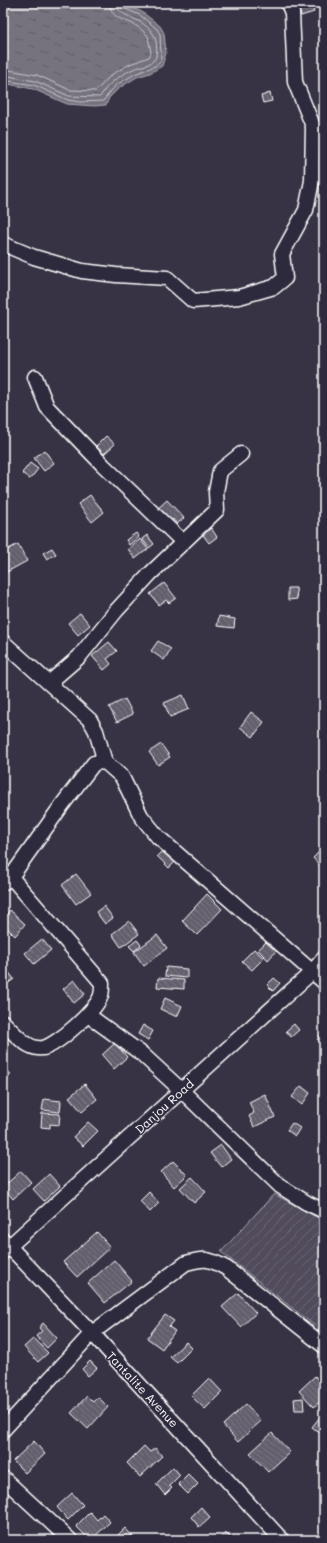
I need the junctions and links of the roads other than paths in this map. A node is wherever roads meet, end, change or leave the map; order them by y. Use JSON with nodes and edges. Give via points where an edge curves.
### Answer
{"nodes":[{"id":1,"x":288,"y":3,"type":"edge"},
{"id":2,"x":3,"y":244,"type":"edge"},
{"id":3,"x":35,"y":378,"type":"dead end"},
{"id":4,"x":241,"y":454,"type":"dead end"},
{"id":5,"x":183,"y":542,"type":"junction"},
{"id":6,"x":3,"y":642,"type":"edge"},
{"id":7,"x":49,"y":683,"type":"junction"},
{"id":8,"x":105,"y":762,"type":"junction"},
{"id":9,"x":7,"y":880,"type":"edge"},
{"id":10,"x":324,"y":958,"type":"edge"},
{"id":11,"x":312,"y":972,"type":"junction"},
{"id":12,"x":324,"y":982,"type":"edge"},
{"id":13,"x":88,"y":1015,"type":"junction"},
{"id":14,"x":3,"y":1022,"type":"edge"},
{"id":15,"x":181,"y":1090,"type":"junction"},
{"id":16,"x":324,"y":1211,"type":"edge"},
{"id":17,"x":5,"y":1246,"type":"edge"},
{"id":18,"x":92,"y":1333,"type":"junction"},
{"id":19,"x":324,"y":1346,"type":"edge"},
{"id":20,"x":3,"y":1430,"type":"edge"},
{"id":21,"x":3,"y":1478,"type":"edge"},
{"id":22,"x":70,"y":1540,"type":"edge"},
{"id":23,"x":282,"y":1540,"type":"edge"}],
"edges":[{"from":1,"to":2,"type":"street","via":[[292,12],[295,82],[313,126],[312,181],[306,210],[282,254],[285,278],[274,287],[239,297],[193,301],[167,278],[82,271],[34,257]]},
{"from":3,"to":5,"type":"street","via":[[48,407],[103,465]]},
{"from":4,"to":5,"type":"street","via":[[220,471],[216,492],[217,510]]},
{"from":5,"to":7,"type":"street","via":[[145,579],[79,657]]},
{"from":6,"to":7,"type":"street"},
{"from":7,"to":8,"type":"street","via":[[90,720]]},
{"from":8,"to":9,"type":"street","via":[[94,763]]},
{"from":8,"to":11,"type":"street","via":[[122,777],[141,816],[158,837]]},
{"from":9,"to":13,"type":"street","via":[[102,983],[101,996]]},
{"from":10,"to":11,"type":"street","name":"Danjou Road"},
{"from":11,"to":12,"type":"street"},
{"from":11,"to":15,"type":"street","name":"Danjou Road"},
{"from":13,"to":14,"type":"street","via":[[59,1039],[43,1048],[33,1047],[22,1041]]},
{"from":13,"to":15,"type":"street","via":[[142,1054]]},
{"from":15,"to":16,"type":"street","via":[[280,1186]]},
{"from":15,"to":17,"type":"street","name":"Danjou Road"},
{"from":17,"to":18,"type":"street","name":"Tantalite Avenue"},
{"from":18,"to":19,"type":"street","via":[[186,1263],[202,1259],[226,1268]]},
{"from":18,"to":20,"type":"street"},
{"from":18,"to":23,"type":"street","name":"Tantalite Avenue"},
{"from":21,"to":22,"type":"street"}]}
